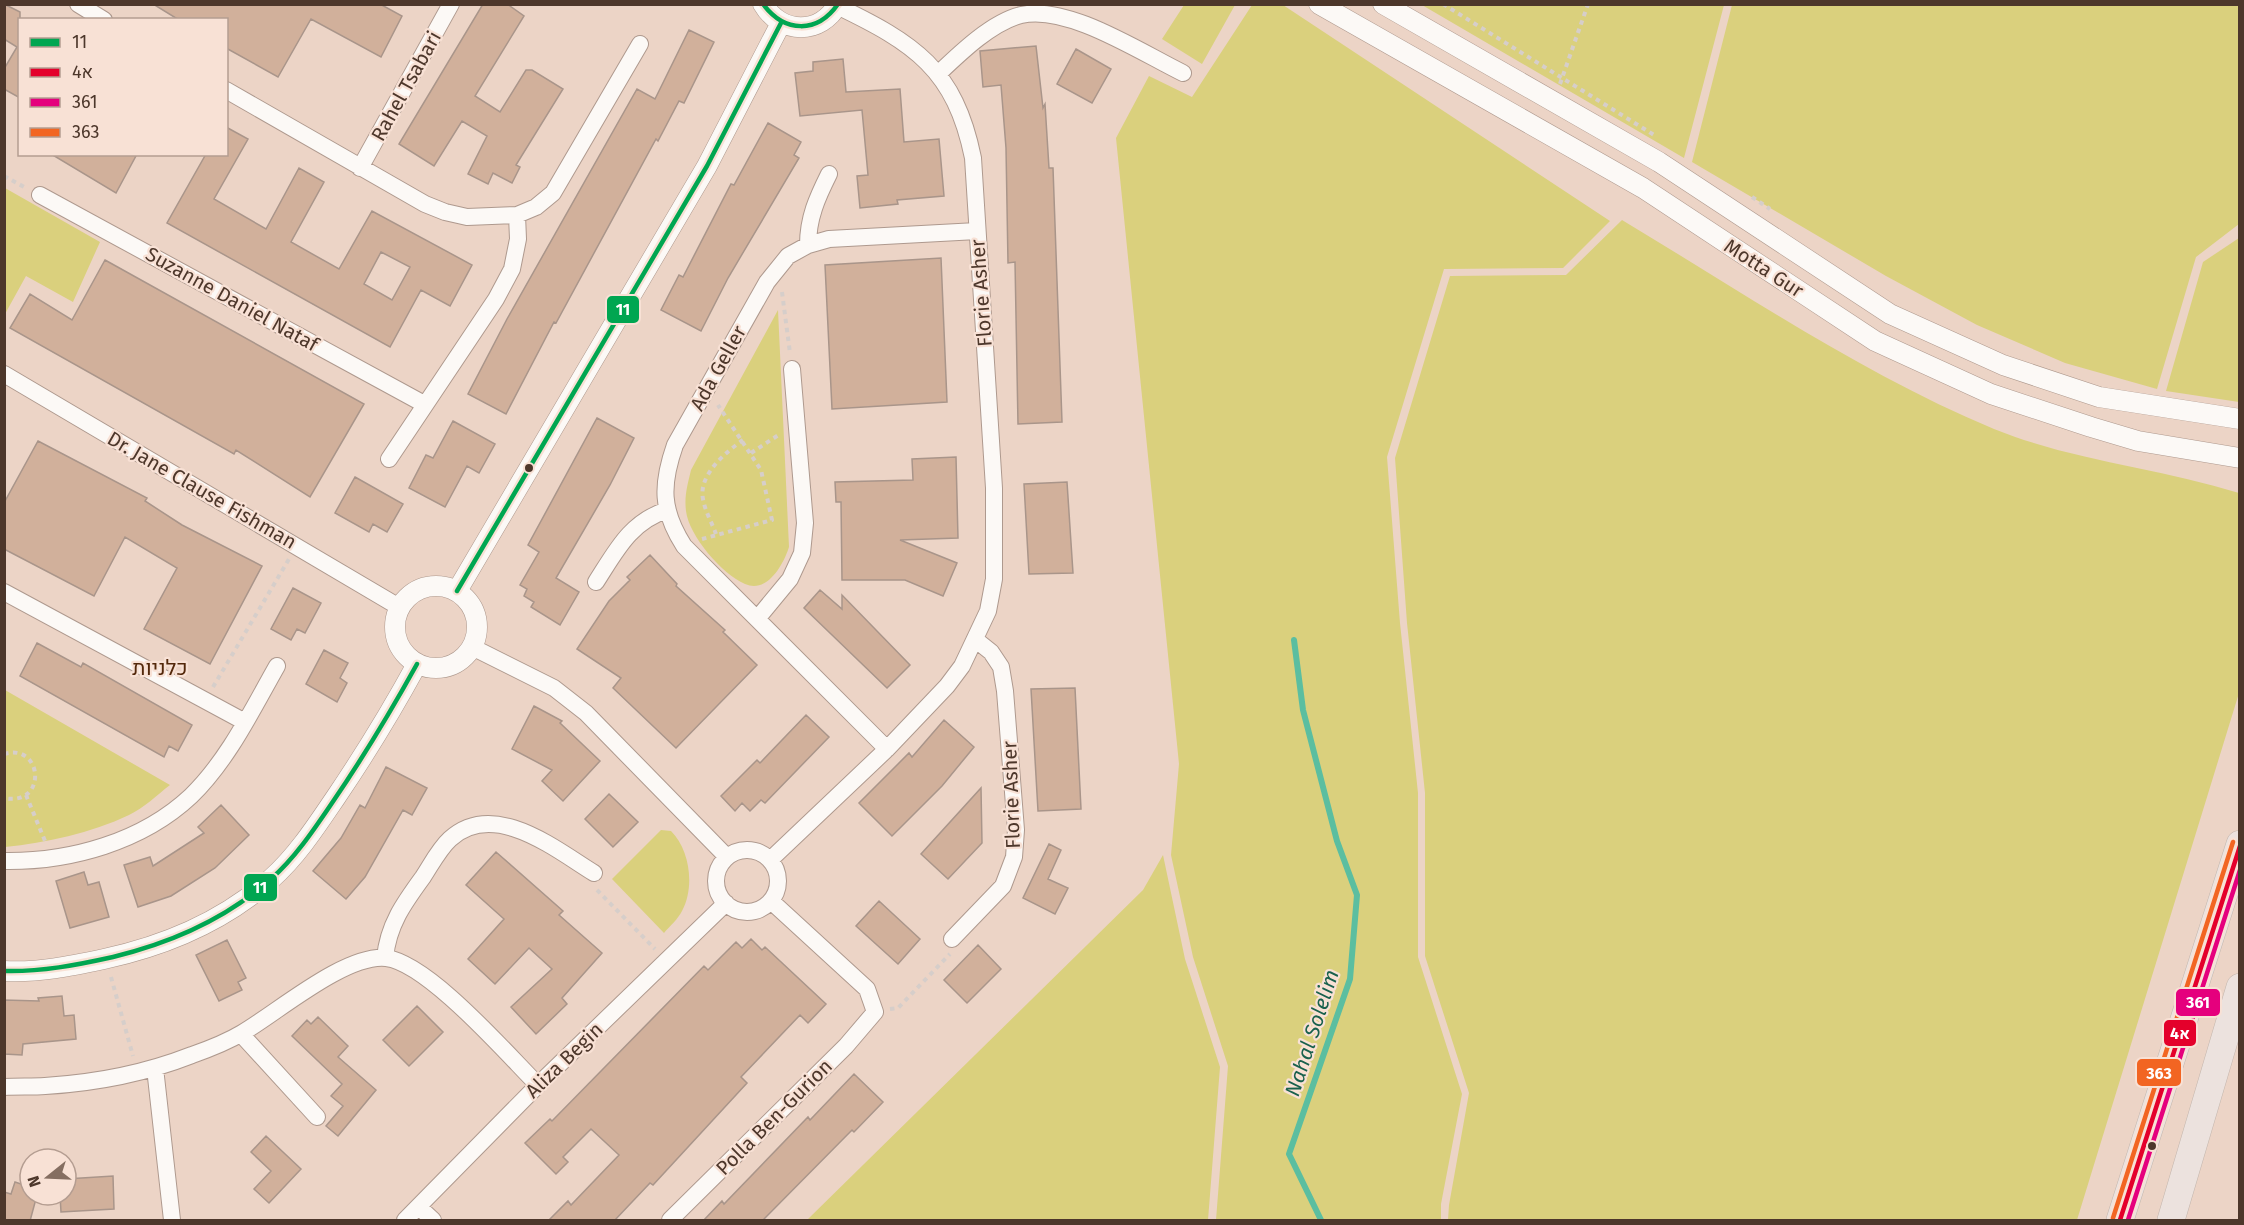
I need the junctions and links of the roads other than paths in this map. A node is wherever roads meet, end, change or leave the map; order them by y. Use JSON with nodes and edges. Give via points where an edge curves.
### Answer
{"nodes":[{"id":1,"x":78,"y":4,"type":"edge"},
{"id":2,"x":763,"y":4,"type":"edge"},
{"id":3,"x":1319,"y":4,"type":"edge"},
{"id":4,"x":1383,"y":4,"type":"edge"},
{"id":5,"x":838,"y":5,"type":"edge"},
{"id":6,"x":443,"y":7,"type":"edge"},
{"id":7,"x":1015,"y":10,"type":"edge"},
{"id":8,"x":101,"y":18,"type":"edge"},
{"id":9,"x":781,"y":23,"type":"junction"},
{"id":10,"x":640,"y":44,"type":"dead end"},
{"id":11,"x":939,"y":74,"type":"junction"},
{"id":12,"x":1183,"y":74,"type":"dead end"},
{"id":13,"x":228,"y":91,"type":"edge"},
{"id":14,"x":360,"y":168,"type":"junction"},
{"id":15,"x":829,"y":174,"type":"dead end"},
{"id":16,"x":40,"y":195,"type":"road end"},
{"id":17,"x":517,"y":215,"type":"junction"},
{"id":18,"x":977,"y":231,"type":"junction"},
{"id":19,"x":808,"y":246,"type":"junction"},
{"id":20,"x":792,"y":369,"type":"road end"},
{"id":21,"x":4,"y":374,"type":"edge"},
{"id":22,"x":424,"y":404,"type":"junction"},
{"id":23,"x":2240,"y":419,"type":"edge"},
{"id":24,"x":2240,"y":458,"type":"edge"},
{"id":25,"x":389,"y":459,"type":"dead end"},
{"id":26,"x":667,"y":510,"type":"junction"},
{"id":27,"x":596,"y":582,"type":"dead end"},
{"id":28,"x":457,"y":591,"type":"junction"},
{"id":29,"x":4,"y":592,"type":"edge"},
{"id":30,"x":399,"y":607,"type":"junction"},
{"id":31,"x":757,"y":619,"type":"junction"},
{"id":32,"x":976,"y":640,"type":"junction"},
{"id":33,"x":472,"y":648,"type":"junction"},
{"id":34,"x":417,"y":664,"type":"junction"},
{"id":35,"x":277,"y":666,"type":"dead end"},
{"id":36,"x":245,"y":722,"type":"junction"},
{"id":37,"x":887,"y":749,"type":"junction"},
{"id":38,"x":2240,"y":844,"type":"edge"},
{"id":39,"x":727,"y":857,"type":"junction"},
{"id":40,"x":770,"y":860,"type":"junction"},
{"id":41,"x":4,"y":861,"type":"edge"},
{"id":42,"x":594,"y":873,"type":"road end"},
{"id":43,"x":771,"y":901,"type":"junction"},
{"id":44,"x":726,"y":903,"type":"junction"},
{"id":45,"x":952,"y":939,"type":"road end"},
{"id":46,"x":385,"y":958,"type":"junction"},
{"id":47,"x":4,"y":971,"type":"edge"},
{"id":48,"x":2240,"y":987,"type":"edge"},
{"id":49,"x":241,"y":1034,"type":"junction"},
{"id":50,"x":155,"y":1068,"type":"junction"},
{"id":51,"x":538,"y":1085,"type":"junction"},
{"id":52,"x":4,"y":1087,"type":"edge"},
{"id":53,"x":317,"y":1117,"type":"dead end"},
{"id":54,"x":419,"y":1206,"type":"junction"},
{"id":55,"x":172,"y":1221,"type":"edge"},
{"id":56,"x":405,"y":1221,"type":"edge"},
{"id":57,"x":433,"y":1221,"type":"edge"},
{"id":58,"x":670,"y":1221,"type":"edge"},
{"id":59,"x":2120,"y":1221,"type":"edge"},
{"id":60,"x":2171,"y":1221,"type":"edge"}],
"edges":[{"from":1,"to":8,"type":"street"},
{"from":2,"to":9,"type":"street"},
{"from":3,"to":24,"type":"street","name":"Motta Gur","via":[[1643,188],[1875,341],[1991,394],[2091,427],[2138,441]]},
{"from":4,"to":23,"type":"street","name":"Motta Gur","via":[[1659,162],[1890,314],[2003,365],[2099,397]]},
{"from":5,"to":9,"type":"street","via":[[831,15],[813,26],[802,28]]},
{"from":5,"to":11,"type":"street","name":"Florie Asher","via":[[891,33]]},
{"from":6,"to":14,"type":"street","name":"Rahel Tsabari"},
{"from":7,"to":11,"type":"street"},
{"from":7,"to":12,"type":"street","via":[[1059,14]]},
{"from":9,"to":28,"type":"street","via":[[707,166]]},
{"from":10,"to":17,"type":"street","via":[[553,193],[536,207]]},
{"from":11,"to":18,"type":"street","name":"Florie Asher","via":[[966,124],[973,158]]},
{"from":13,"to":14,"type":"street"},
{"from":14,"to":17,"type":"street","via":[[445,212],[467,217]]},
{"from":15,"to":19,"type":"street","via":[[812,209]]},
{"from":16,"to":22,"type":"street","name":"Suzanne Daniel Nataf"},
{"from":17,"to":22,"type":"street","via":[[518,239],[512,269]]},
{"from":18,"to":19,"type":"street","name":"Ada Geller","via":[[829,239]]},
{"from":18,"to":32,"type":"street","name":"Florie Asher","via":[[995,536],[994,579],[988,611]]},
{"from":19,"to":26,"type":"street","name":"Ada Geller","via":[[788,256],[767,282],[675,445],[664,487]]},
{"from":20,"to":31,"type":"street","via":[[805,523],[802,553],[790,579]]},
{"from":21,"to":30,"type":"street","name":"Dr. Jane Clause Fishman"},
{"from":22,"to":25,"type":"street"},
{"from":26,"to":27,"type":"street","via":[[640,522],[628,533]]},
{"from":26,"to":31,"type":"street","name":"Ada Geller","via":[[684,546]]},
{"from":28,"to":30,"type":"street","via":[[445,586],[418,589]]},
{"from":28,"to":33,"type":"street","via":[[474,610],[477,623]]},
{"from":29,"to":36,"type":"street"},
{"from":30,"to":34,"type":"street","via":[[394,633],[406,656]]},
{"from":31,"to":37,"type":"street","name":"Ada Geller"},
{"from":32,"to":37,"type":"street","name":"Florie Asher","via":[[947,686]]},
{"from":32,"to":45,"type":"street","name":"Florie Asher","via":[[1001,666],[1016,830],[1014,857],[1003,886]]},
{"from":33,"to":34,"type":"street","via":[[454,665],[435,669]]},
{"from":33,"to":39,"type":"street","via":[[538,679],[586,713]]},
{"from":34,"to":47,"type":"street","via":[[378,735],[312,833],[271,879],[230,910],[189,932],[135,952],[71,966]]},
{"from":35,"to":36,"type":"street"},
{"from":36,"to":41,"type":"street","via":[[191,796],[156,822],[120,840],[52,859]]},
{"from":37,"to":40,"type":"street","name":"Florie Asher"},
{"from":38,"to":59,"type":"highway"},
{"from":39,"to":40,"type":"street","via":[[749,849]]},
{"from":39,"to":44,"type":"street","via":[[717,876],[720,895]]},
{"from":40,"to":43,"type":"street","via":[[778,873]]},
{"from":42,"to":46,"type":"street","via":[[531,833],[498,825],[469,827],[449,840],[398,911],[387,937]]},
{"from":43,"to":44,"type":"street","via":[[754,911],[743,912]]},
{"from":43,"to":58,"type":"street","name":"Polla Ben-Gurion","via":[[867,989],[876,1012]]},
{"from":44,"to":51,"type":"street","name":"Aliza Begin"},
{"from":46,"to":49,"type":"street","via":[[354,964],[329,976]]},
{"from":46,"to":51,"type":"street","via":[[410,965],[431,979]]},
{"from":48,"to":60,"type":"highway"},
{"from":49,"to":50,"type":"street"},
{"from":49,"to":53,"type":"street"},
{"from":50,"to":52,"type":"street","via":[[45,1086]]},
{"from":50,"to":55,"type":"street"},
{"from":51,"to":54,"type":"street","name":"Aliza Begin"},
{"from":54,"to":56,"type":"street","name":"Aliza Begin"},
{"from":54,"to":57,"type":"street"}]}
